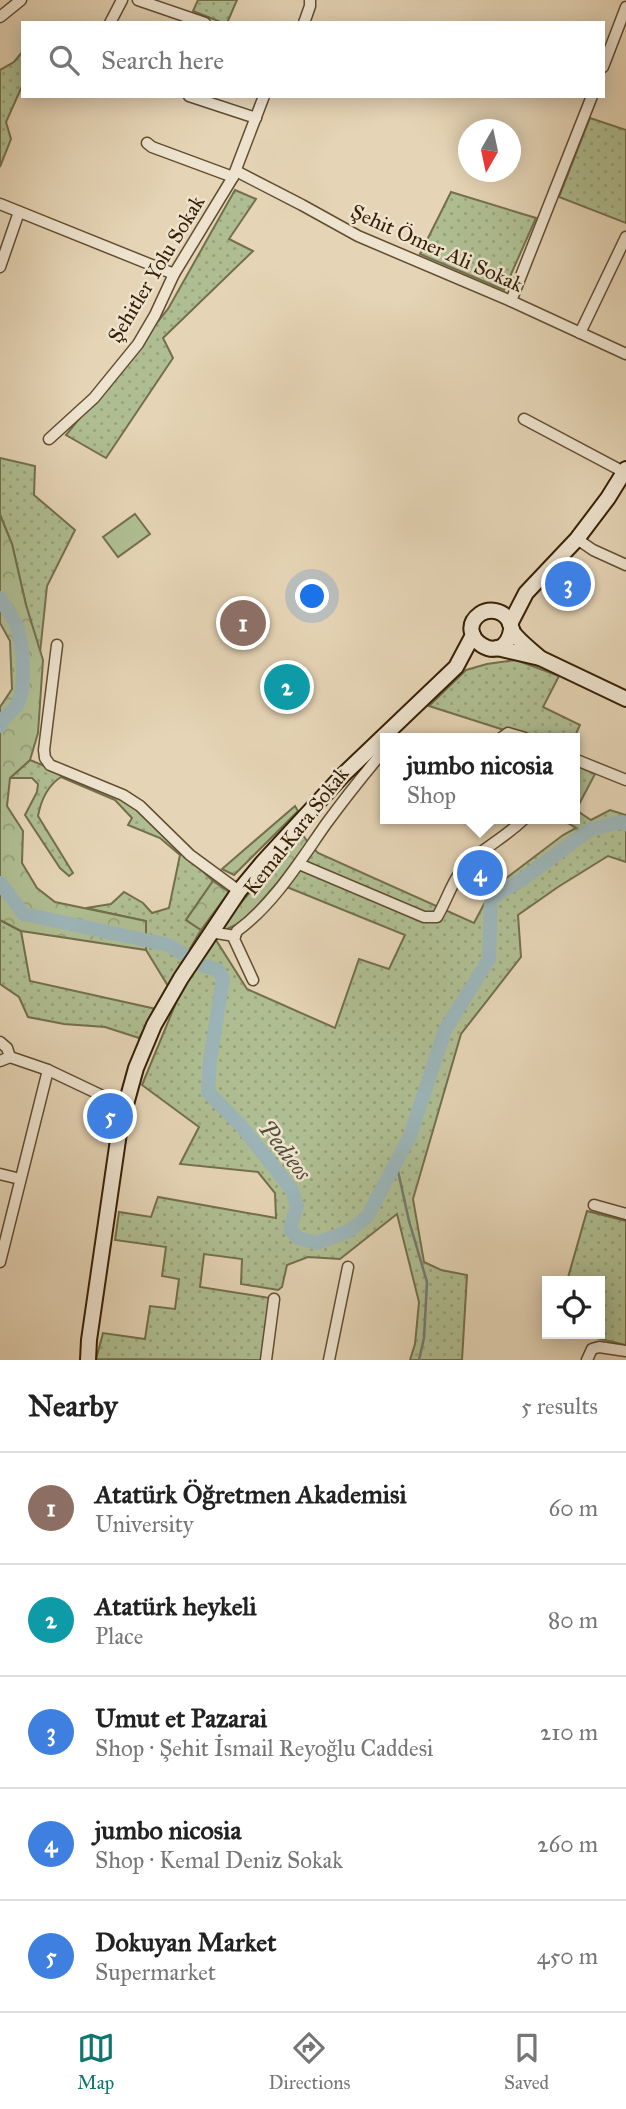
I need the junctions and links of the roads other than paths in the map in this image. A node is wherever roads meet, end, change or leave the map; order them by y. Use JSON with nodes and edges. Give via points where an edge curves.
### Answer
{"nodes":[{"id":1,"x":21,"y":0,"type":"edge"},
{"id":2,"x":122,"y":0,"type":"edge"},
{"id":3,"x":138,"y":0,"type":"edge"},
{"id":4,"x":310,"y":0,"type":"edge"},
{"id":5,"x":626,"y":7,"type":"edge"},
{"id":6,"x":0,"y":17,"type":"edge"},
{"id":7,"x":111,"y":21,"type":"edge"},
{"id":8,"x":199,"y":21,"type":"edge"},
{"id":9,"x":305,"y":21,"type":"edge"},
{"id":10,"x":605,"y":62,"type":"edge"},
{"id":11,"x":195,"y":98,"type":"edge"},
{"id":12,"x":263,"y":98,"type":"edge"},
{"id":13,"x":591,"y":98,"type":"edge"},
{"id":14,"x":256,"y":118,"type":"junction"},
{"id":15,"x":147,"y":144,"type":"dead end"},
{"id":16,"x":235,"y":174,"type":"junction"},
{"id":17,"x":0,"y":204,"type":"edge"},
{"id":18,"x":19,"y":212,"type":"junction"},
{"id":19,"x":626,"y":237,"type":"edge"},
{"id":20,"x":0,"y":267,"type":"edge"},
{"id":21,"x":174,"y":274,"type":"junction"},
{"id":22,"x":511,"y":301,"type":"junction"},
{"id":23,"x":580,"y":333,"type":"junction"},
{"id":24,"x":626,"y":354,"type":"edge"},
{"id":25,"x":524,"y":419,"type":"dead end"},
{"id":26,"x":49,"y":439,"type":"dead end"},
{"id":27,"x":625,"y":471,"type":"edge"},
{"id":28,"x":577,"y":539,"type":"junction"},
{"id":29,"x":626,"y":565,"type":"edge"},
{"id":30,"x":526,"y":593,"type":"junction"},
{"id":31,"x":494,"y":610,"type":"junction"},
{"id":32,"x":511,"y":627,"type":"junction"},
{"id":33,"x":473,"y":635,"type":"junction"},
{"id":34,"x":57,"y":645,"type":"dead end"},
{"id":35,"x":495,"y":649,"type":"junction"},
{"id":36,"x":540,"y":658,"type":"junction"},
{"id":37,"x":456,"y":667,"type":"junction"},
{"id":38,"x":626,"y":699,"type":"edge"},
{"id":39,"x":393,"y":733,"type":"edge"},
{"id":40,"x":380,"y":745,"type":"edge"},
{"id":41,"x":380,"y":748,"type":"edge"},
{"id":42,"x":580,"y":762,"type":"edge"},
{"id":43,"x":626,"y":780,"type":"edge"},
{"id":44,"x":519,"y":824,"type":"edge"},
{"id":45,"x":299,"y":864,"type":"junction"},
{"id":46,"x":239,"y":891,"type":"junction"},
{"id":47,"x":235,"y":936,"type":"junction"},
{"id":48,"x":206,"y":938,"type":"junction"},
{"id":49,"x":253,"y":980,"type":"dead end"},
{"id":50,"x":0,"y":1042,"type":"edge"},
{"id":51,"x":5,"y":1059,"type":"edge"},
{"id":52,"x":48,"y":1070,"type":"junction"},
{"id":53,"x":124,"y":1106,"type":"junction"},
{"id":54,"x":0,"y":1174,"type":"edge"},
{"id":55,"x":20,"y":1179,"type":"junction"},
{"id":56,"x":594,"y":1205,"type":"dead end"},
{"id":57,"x":626,"y":1214,"type":"edge"},
{"id":58,"x":0,"y":1262,"type":"edge"},
{"id":59,"x":348,"y":1267,"type":"dead end"},
{"id":60,"x":274,"y":1299,"type":"dead end"},
{"id":61,"x":626,"y":1351,"type":"edge"},
{"id":62,"x":88,"y":1360,"type":"edge"},
{"id":63,"x":266,"y":1360,"type":"edge"},
{"id":64,"x":330,"y":1360,"type":"edge"},
{"id":65,"x":587,"y":1360,"type":"edge"}],
"edges":[{"from":1,"to":6,"type":"street"},
{"from":2,"to":7,"type":"street"},
{"from":3,"to":8,"type":"street"},
{"from":4,"to":9,"type":"street"},
{"from":5,"to":10,"type":"street"},
{"from":11,"to":14,"type":"street"},
{"from":12,"to":14,"type":"street","name":"Şehitler Yolu Sokak"},
{"from":13,"to":22,"type":"street"},
{"from":14,"to":16,"type":"street","name":"Şehitler Yolu Sokak"},
{"from":15,"to":16,"type":"street","name":"Şehit Ömer Ali Sokak"},
{"from":16,"to":21,"type":"street","name":"Şehitler Yolu Sokak"},
{"from":16,"to":22,"type":"street","name":"Şehit Ömer Ali Sokak","via":[[358,236]]},
{"from":17,"to":18,"type":"street"},
{"from":18,"to":20,"type":"street"},
{"from":18,"to":21,"type":"street"},
{"from":19,"to":23,"type":"street"},
{"from":21,"to":26,"type":"street","name":"Şehitler Yolu Sokak","via":[[138,344],[94,398]]},
{"from":22,"to":23,"type":"street","name":"Şehit Ömer Ali Sokak"},
{"from":23,"to":24,"type":"street","name":"Şehit Ömer Ali Sokak"},
{"from":25,"to":27,"type":"street"},
{"from":27,"to":28,"type":"main road"},
{"from":28,"to":29,"type":"street"},
{"from":28,"to":30,"type":"main road"},
{"from":30,"to":31,"type":"main road"},
{"from":30,"to":32,"type":"main road"},
{"from":31,"to":32,"type":"main road","via":[[504,615]]},
{"from":31,"to":33,"type":"main road","via":[[477,617]]},
{"from":32,"to":35,"type":"main road","via":[[507,642]]},
{"from":32,"to":36,"type":"main road"},
{"from":33,"to":35,"type":"main road","via":[[480,646]]},
{"from":33,"to":37,"type":"main road"},
{"from":34,"to":46,"type":"street","via":[[44,750],[50,765],[132,800],[190,856]]},
{"from":35,"to":36,"type":"main road"},
{"from":35,"to":37,"type":"main road"},
{"from":36,"to":38,"type":"main road"},
{"from":37,"to":39,"type":"main road"},
{"from":40,"to":46,"type":"main road","via":[[315,804]]},
{"from":41,"to":45,"type":"street","name":"Kemal Kara Sokak"},
{"from":42,"to":43,"type":"street"},
{"from":44,"to":45,"type":"street","via":[[466,865],[437,917],[424,917]]},
{"from":45,"to":47,"type":"street","name":"Kemal Kara Sokak"},
{"from":46,"to":48,"type":"main road"},
{"from":47,"to":48,"type":"street"},
{"from":47,"to":49,"type":"street"},
{"from":48,"to":53,"type":"main road","via":[[154,1025]]},
{"from":50,"to":51,"type":"street","via":[[7,1048]]},
{"from":51,"to":52,"type":"street"},
{"from":52,"to":53,"type":"street"},
{"from":52,"to":55,"type":"street"},
{"from":53,"to":62,"type":"main road"},
{"from":54,"to":55,"type":"street"},
{"from":55,"to":58,"type":"street"},
{"from":56,"to":57,"type":"street"},
{"from":59,"to":64,"type":"street"},
{"from":60,"to":63,"type":"street"},
{"from":61,"to":65,"type":"street","via":[[599,1347],[592,1349]]}]}
